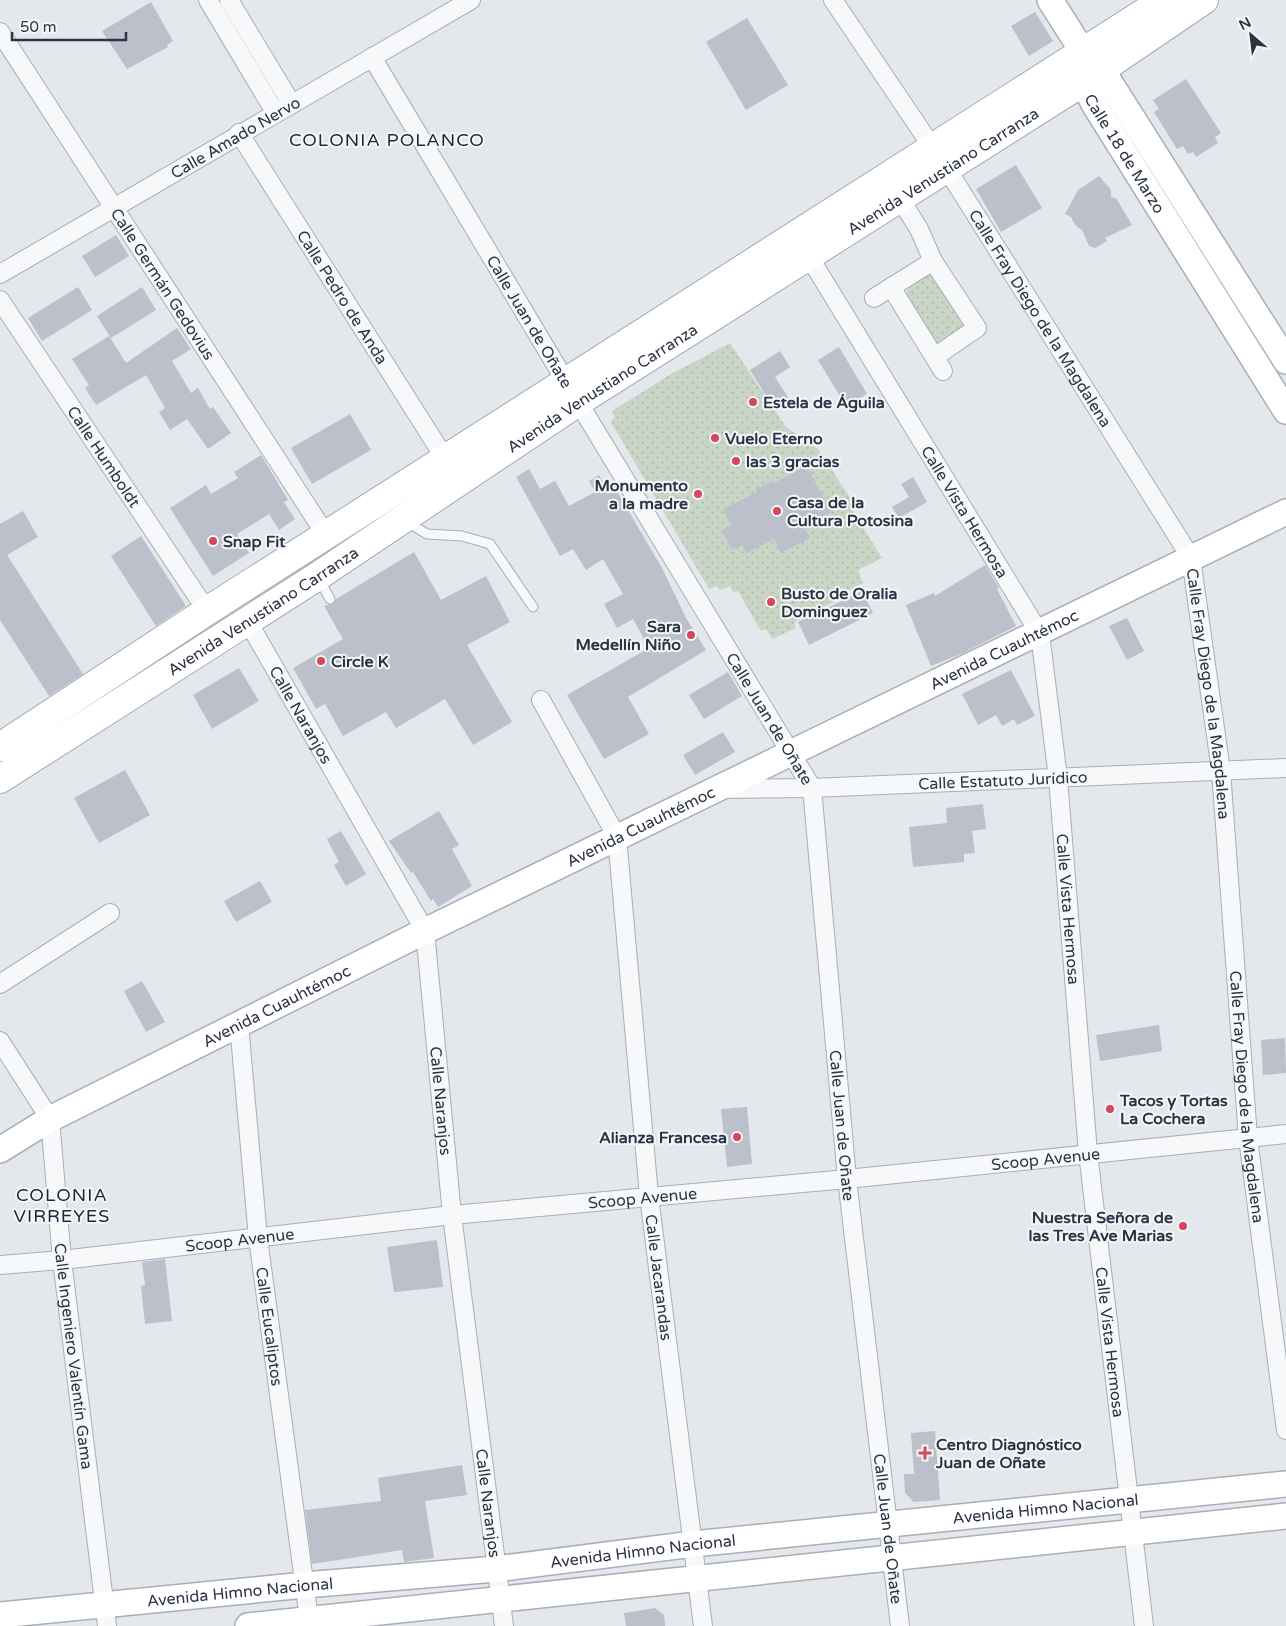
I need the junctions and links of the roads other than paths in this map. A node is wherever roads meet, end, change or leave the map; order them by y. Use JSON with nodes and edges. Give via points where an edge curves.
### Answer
{"nodes":[{"id":1,"x":208,"y":0,"type":"edge"},
{"id":2,"x":229,"y":0,"type":"edge"},
{"id":3,"x":471,"y":0,"type":"edge"},
{"id":4,"x":833,"y":0,"type":"edge"},
{"id":5,"x":1050,"y":0,"type":"edge"},
{"id":6,"x":1164,"y":0,"type":"edge"},
{"id":7,"x":1204,"y":0,"type":"edge"},
{"id":8,"x":0,"y":32,"type":"edge"},
{"id":9,"x":372,"y":57,"type":"junction"},
{"id":10,"x":1089,"y":68,"type":"junction"},
{"id":11,"x":291,"y":103,"type":"junction"},
{"id":12,"x":275,"y":112,"type":"junction"},
{"id":13,"x":239,"y":133,"type":"junction"},
{"id":14,"x":940,"y":159,"type":"junction"},
{"id":15,"x":899,"y":197,"type":"junction"},
{"id":16,"x":114,"y":209,"type":"junction"},
{"id":17,"x":808,"y":255,"type":"junction"},
{"id":18,"x":933,"y":261,"type":"junction"},
{"id":19,"x":0,"y":274,"type":"edge"},
{"id":20,"x":892,"y":287,"type":"junction"},
{"id":21,"x":874,"y":298,"type":"dead end"},
{"id":22,"x":0,"y":300,"type":"edge"},
{"id":23,"x":1286,"y":361,"type":"edge"},
{"id":24,"x":572,"y":392,"type":"junction"},
{"id":25,"x":1286,"y":411,"type":"edge"},
{"id":26,"x":446,"y":460,"type":"junction"},
{"id":27,"x":1286,"y":512,"type":"edge"},
{"id":28,"x":402,"y":520,"type":"junction"},
{"id":29,"x":326,"y":535,"type":"junction"},
{"id":30,"x":1191,"y":558,"type":"junction"},
{"id":31,"x":533,"y":607,"type":"dead end"},
{"id":32,"x":206,"y":611,"type":"junction"},
{"id":33,"x":247,"y":620,"type":"junction"},
{"id":34,"x":1040,"y":634,"type":"junction"},
{"id":35,"x":541,"y":700,"type":"dead end"},
{"id":36,"x":6,"y":753,"type":"edge"},
{"id":37,"x":792,"y":753,"type":"junction"},
{"id":38,"x":1286,"y":768,"type":"edge"},
{"id":39,"x":1221,"y":771,"type":"junction"},
{"id":40,"x":1058,"y":778,"type":"junction"},
{"id":41,"x":719,"y":788,"type":"junction"},
{"id":42,"x":812,"y":788,"type":"junction"},
{"id":43,"x":617,"y":837,"type":"junction"},
{"id":44,"x":110,"y":913,"type":"dead end"},
{"id":45,"x":425,"y":931,"type":"junction"},
{"id":46,"x":0,"y":984,"type":"edge"},
{"id":47,"x":239,"y":1024,"type":"junction"},
{"id":48,"x":0,"y":1041,"type":"edge"},
{"id":49,"x":50,"y":1119,"type":"junction"},
{"id":50,"x":1286,"y":1134,"type":"edge"},
{"id":51,"x":1248,"y":1138,"type":"junction"},
{"id":52,"x":0,"y":1150,"type":"edge"},
{"id":53,"x":1088,"y":1153,"type":"junction"},
{"id":54,"x":848,"y":1179,"type":"junction"},
{"id":55,"x":649,"y":1196,"type":"junction"},
{"id":56,"x":452,"y":1215,"type":"junction"},
{"id":57,"x":258,"y":1238,"type":"junction"},
{"id":58,"x":62,"y":1260,"type":"junction"},
{"id":59,"x":0,"y":1265,"type":"edge"},
{"id":60,"x":1286,"y":1430,"type":"edge"},
{"id":61,"x":1286,"y":1484,"type":"edge"},
{"id":62,"x":1130,"y":1500,"type":"junction"},
{"id":63,"x":1286,"y":1516,"type":"edge"},
{"id":64,"x":887,"y":1524,"type":"junction"},
{"id":65,"x":1134,"y":1533,"type":"junction"},
{"id":66,"x":693,"y":1544,"type":"junction"},
{"id":67,"x":891,"y":1558,"type":"junction"},
{"id":68,"x":496,"y":1569,"type":"junction"},
{"id":69,"x":698,"y":1578,"type":"junction"},
{"id":70,"x":305,"y":1585,"type":"junction"},
{"id":71,"x":501,"y":1600,"type":"junction"},
{"id":72,"x":0,"y":1616,"type":"edge"},
{"id":73,"x":106,"y":1616,"type":"edge"},
{"id":74,"x":309,"y":1623,"type":"edge"},
{"id":75,"x":1,"y":1626,"type":"edge"},
{"id":76,"x":248,"y":1626,"type":"edge"},
{"id":77,"x":504,"y":1626,"type":"edge"},
{"id":78,"x":703,"y":1626,"type":"edge"},
{"id":79,"x":900,"y":1626,"type":"edge"},
{"id":80,"x":1144,"y":1626,"type":"edge"}],
"edges":[{"from":1,"to":12,"type":"street"},
{"from":2,"to":11,"type":"street"},
{"from":3,"to":9,"type":"street","name":"Calle Amado Nervo"},
{"from":4,"to":14,"type":"street","name":"Calle Fray Diego de la Magdalena"},
{"from":5,"to":10,"type":"main road"},
{"from":6,"to":10,"type":"main road","name":"Avenida Venustiano Carranza"},
{"from":7,"to":10,"type":"main road","name":"Avenida Venustiano Carranza"},
{"from":8,"to":16,"type":"street","name":"Calle Germán Gedovius"},
{"from":9,"to":11,"type":"street","name":"Calle Amado Nervo"},
{"from":9,"to":24,"type":"street","name":"Calle Juan de Oñate"},
{"from":10,"to":14,"type":"main road","name":"Avenida Venustiano Carranza"},
{"from":10,"to":23,"type":"main road","name":"Calle 18 de Marzo"},
{"from":10,"to":25,"type":"main road","name":"Calle 18 de Marzo","via":[[1114,138]]},
{"from":11,"to":12,"type":"street","name":"Calle Amado Nervo"},
{"from":12,"to":13,"type":"street","name":"Calle Amado Nervo"},
{"from":13,"to":16,"type":"street","name":"Calle Amado Nervo"},
{"from":13,"to":26,"type":"street","name":"Calle Pedro de Anda"},
{"from":14,"to":15,"type":"main road","name":"Avenida Venustiano Carranza"},
{"from":14,"to":24,"type":"main road","name":"Avenida Venustiano Carranza"},
{"from":14,"to":30,"type":"street","name":"Calle Fray Diego de la Magdalena"},
{"from":15,"to":17,"type":"main road","name":"Avenida Venustiano Carranza"},
{"from":15,"to":18,"type":"street","via":[[920,229]]},
{"from":16,"to":19,"type":"street","name":"Calle Amado Nervo"},
{"from":16,"to":29,"type":"street","name":"Calle Germán Gedovius"},
{"from":17,"to":24,"type":"main road","name":"Avenida Venustiano Carranza"},
{"from":17,"to":34,"type":"street","name":"Calle Vista Hermosa"},
{"from":18,"to":20,"type":"street"},
{"from":18,"to":20,"type":"street","via":[[977,328],[939,363]]},
{"from":20,"to":21,"type":"street"},
{"from":22,"to":32,"type":"street","name":"Calle Humboldt"},
{"from":24,"to":26,"type":"main road","name":"Avenida Venustiano Carranza"},
{"from":24,"to":28,"type":"main road","name":"Avenida Venustiano Carranza"},
{"from":24,"to":37,"type":"street","name":"Calle Juan de Oñate"},
{"from":26,"to":29,"type":"main road","name":"Avenida Venustiano Carranza"},
{"from":27,"to":30,"type":"main road","name":"Avenida Cuauhtémoc"},
{"from":28,"to":31,"type":"lane","via":[[427,534],[462,536],[490,544]]},
{"from":28,"to":33,"type":"main road","name":"Avenida Venustiano Carranza","via":[[324,588]]},
{"from":29,"to":32,"type":"main road","name":"Avenida Venustiano Carranza"},
{"from":30,"to":34,"type":"main road","name":"Avenida Cuauhtémoc"},
{"from":30,"to":39,"type":"street","name":"Calle Fray Diego de la Magdalena"},
{"from":32,"to":36,"type":"main road","name":"Avenida Venustiano Carranza"},
{"from":33,"to":36,"type":"main road","name":"Avenida Venustiano Carranza"},
{"from":33,"to":45,"type":"street","name":"Calle Naranjos"},
{"from":34,"to":37,"type":"main road","name":"Avenida Cuauhtémoc"},
{"from":34,"to":40,"type":"street","name":"Calle Vista Hermosa"},
{"from":35,"to":43,"type":"street"},
{"from":37,"to":41,"type":"main road","name":"Avenida Cuauhtémoc"},
{"from":37,"to":42,"type":"street","name":"Calle Juan de Oñate"},
{"from":38,"to":39,"type":"street","name":"Calle Estatuto Jurídico"},
{"from":39,"to":40,"type":"street","name":"Calle Estatuto Jurídico"},
{"from":39,"to":51,"type":"street","name":"Calle Fray Diego de la Magdalena"},
{"from":40,"to":42,"type":"street","name":"Calle Estatuto Jurídico"},
{"from":40,"to":53,"type":"street","name":"Calle Vista Hermosa"},
{"from":41,"to":42,"type":"street","name":"Calle Estatuto Jurídico"},
{"from":41,"to":43,"type":"main road","name":"Avenida Cuauhtémoc"},
{"from":42,"to":54,"type":"street","name":"Calle Juan de Oñate"},
{"from":43,"to":45,"type":"main road","name":"Avenida Cuauhtémoc"},
{"from":43,"to":55,"type":"street","name":"Calle Jacarandas"},
{"from":44,"to":46,"type":"street"},
{"from":45,"to":47,"type":"main road","name":"Avenida Cuauhtémoc"},
{"from":45,"to":56,"type":"street","name":"Calle Naranjos"},
{"from":47,"to":49,"type":"main road","name":"Avenida Cuauhtémoc"},
{"from":47,"to":57,"type":"street","name":"Calle Eucaliptos"},
{"from":48,"to":49,"type":"street","name":"Calle Ingeniero Valentín Gama"},
{"from":49,"to":52,"type":"main road","name":"Avenida Cuauhtémoc"},
{"from":49,"to":58,"type":"street","name":"Calle Ingeniero Valentín Gama"},
{"from":50,"to":51,"type":"street","name":"Scoop Avenue"},
{"from":51,"to":53,"type":"street","name":"Scoop Avenue"},
{"from":51,"to":60,"type":"street","name":"Calle Fray Diego de la Magdalena"},
{"from":53,"to":54,"type":"street","name":"Scoop Avenue"},
{"from":53,"to":62,"type":"street","name":"Calle Vista Hermosa"},
{"from":54,"to":55,"type":"street","name":"Scoop Avenue"},
{"from":54,"to":64,"type":"street","name":"Calle Juan de Oñate"},
{"from":55,"to":56,"type":"street","name":"Scoop Avenue"},
{"from":55,"to":66,"type":"street","name":"Calle Jacarandas"},
{"from":56,"to":57,"type":"street","name":"Scoop Avenue"},
{"from":56,"to":68,"type":"street","name":"Calle Naranjos"},
{"from":57,"to":58,"type":"street","name":"Scoop Avenue"},
{"from":57,"to":70,"type":"street","name":"Calle Eucaliptos"},
{"from":58,"to":59,"type":"street","name":"Scoop Avenue"},
{"from":58,"to":73,"type":"street","name":"Calle Ingeniero Valentín Gama"},
{"from":61,"to":62,"type":"main road","name":"Avenida Himno Nacional"},
{"from":62,"to":64,"type":"main road","name":"Avenida Himno Nacional"},
{"from":62,"to":65,"type":"street","name":"Calle Vista Hermosa"},
{"from":63,"to":65,"type":"main road","name":"Avenida Himno Nacional"},
{"from":64,"to":66,"type":"main road","name":"Avenida Himno Nacional"},
{"from":64,"to":67,"type":"street","name":"Calle Juan de Oñate"},
{"from":65,"to":67,"type":"main road","name":"Avenida Himno Nacional"},
{"from":65,"to":80,"type":"street","name":"Calle Vista Hermosa"},
{"from":66,"to":68,"type":"main road","name":"Avenida Himno Nacional"},
{"from":66,"to":69,"type":"street","name":"Calle Jacarandas"},
{"from":67,"to":69,"type":"main road","name":"Avenida Himno Nacional"},
{"from":67,"to":79,"type":"street","name":"Calle Juan de Oñate"},
{"from":68,"to":70,"type":"main road","name":"Avenida Himno Nacional"},
{"from":68,"to":71,"type":"street","name":"Calle Naranjos"},
{"from":69,"to":71,"type":"main road","name":"Avenida Himno Nacional"},
{"from":69,"to":78,"type":"street","name":"Calle Jacarandas"},
{"from":70,"to":73,"type":"main road","name":"Avenida Himno Nacional"},
{"from":70,"to":74,"type":"street","name":"Calle Eucaliptos"},
{"from":71,"to":74,"type":"main road","name":"Avenida Himno Nacional"},
{"from":71,"to":77,"type":"street","name":"Calle Naranjos"},
{"from":72,"to":73,"type":"main road","name":"Avenida Himno Nacional"},
{"from":72,"to":75,"type":"street"},
{"from":74,"to":76,"type":"main road","name":"Avenida Himno Nacional"}]}
